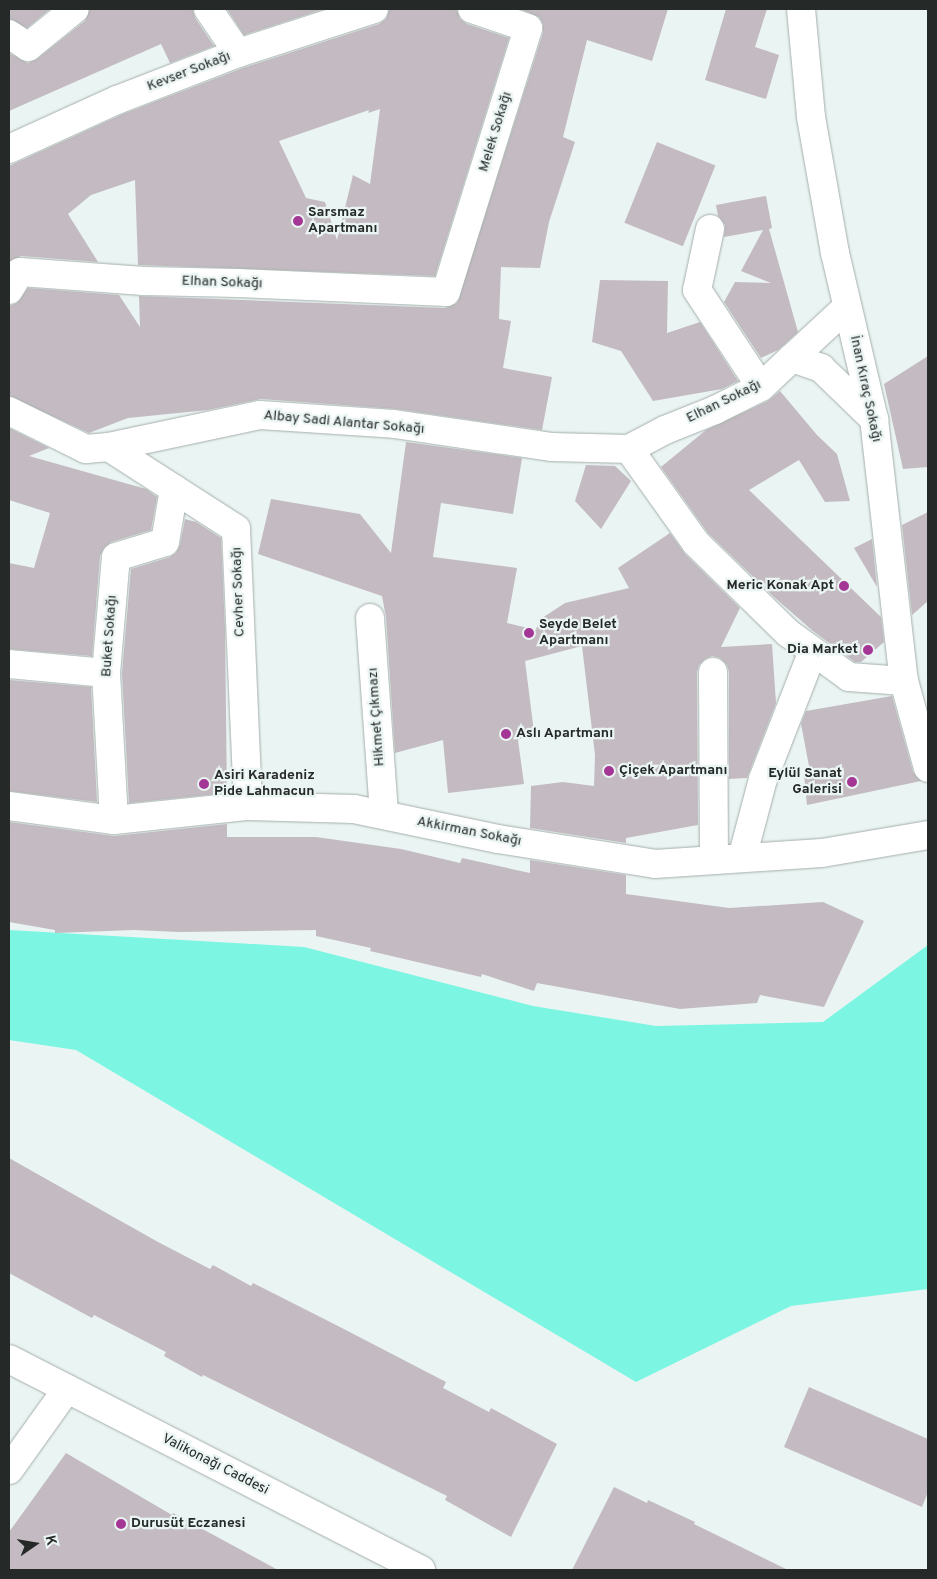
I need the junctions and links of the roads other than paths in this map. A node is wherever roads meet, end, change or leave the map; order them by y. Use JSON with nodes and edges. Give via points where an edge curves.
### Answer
{"nodes":[{"id":1,"x":75,"y":9,"type":"edge"},
{"id":2,"x":208,"y":9,"type":"edge"},
{"id":3,"x":374,"y":9,"type":"edge"},
{"id":4,"x":472,"y":9,"type":"edge"},
{"id":5,"x":801,"y":9,"type":"edge"},
{"id":6,"x":9,"y":34,"type":"edge"},
{"id":7,"x":238,"y":53,"type":"junction"},
{"id":8,"x":9,"y":149,"type":"edge"},
{"id":9,"x":710,"y":229,"type":"dead end"},
{"id":10,"x":9,"y":290,"type":"edge"},
{"id":11,"x":446,"y":292,"type":"joint"},
{"id":12,"x":848,"y":307,"type":"junction"},
{"id":13,"x":792,"y":358,"type":"junction"},
{"id":14,"x":761,"y":387,"type":"junction"},
{"id":15,"x":9,"y":411,"type":"edge"},
{"id":16,"x":874,"y":419,"type":"junction"},
{"id":17,"x":109,"y":447,"type":"junction"},
{"id":18,"x":630,"y":449,"type":"junction"},
{"id":19,"x":174,"y":489,"type":"junction"},
{"id":20,"x":370,"y":618,"type":"dead end"},
{"id":21,"x":812,"y":651,"type":"junction"},
{"id":22,"x":9,"y":664,"type":"edge"},
{"id":23,"x":713,"y":672,"type":"dead end"},
{"id":24,"x":106,"y":673,"type":"junction"},
{"id":25,"x":904,"y":681,"type":"junction"},
{"id":26,"x":928,"y":768,"type":"edge"},
{"id":27,"x":9,"y":806,"type":"edge"},
{"id":28,"x":248,"y":806,"type":"junction"},
{"id":29,"x":384,"y":815,"type":"junction"},
{"id":30,"x":114,"y":820,"type":"junction"},
{"id":31,"x":928,"y":835,"type":"edge"},
{"id":32,"x":742,"y":858,"type":"junction"},
{"id":33,"x":714,"y":860,"type":"junction"},
{"id":34,"x":9,"y":1359,"type":"edge"},
{"id":35,"x":67,"y":1389,"type":"junction"},
{"id":36,"x":9,"y":1470,"type":"edge"},
{"id":37,"x":422,"y":1570,"type":"edge"}],
"edges":[{"from":1,"to":6,"type":"street","via":[[28,47]]},
{"from":2,"to":7,"type":"street"},
{"from":3,"to":7,"type":"street","name":"Kevser Sokağı"},
{"from":4,"to":11,"type":"street","name":"Melek Sokağı","via":[[528,28]]},
{"from":5,"to":12,"type":"street","name":"İnan Kıraç Sokağı","via":[[811,117]]},
{"from":7,"to":8,"type":"street","name":"Kevser Sokağı","via":[[117,100]]},
{"from":9,"to":14,"type":"street","via":[[697,290]]},
{"from":10,"to":11,"type":"street","name":"Elhan Sokağı","via":[[20,272],[144,281]]},
{"from":12,"to":13,"type":"street","name":"Elhan Sokağı"},
{"from":12,"to":16,"type":"street","name":"İnan Kıraç Sokağı"},
{"from":13,"to":14,"type":"street","name":"Elhan Sokağı"},
{"from":13,"to":16,"type":"street","via":[[821,368]]},
{"from":14,"to":18,"type":"street","name":"Elhan Sokağı","via":[[664,430]]},
{"from":15,"to":17,"type":"street","name":"Albay Sadi Alantar Sokağı","via":[[86,448]]},
{"from":16,"to":25,"type":"street","name":"İnan Kıraç Sokağı"},
{"from":17,"to":18,"type":"street","name":"Albay Sadi Alantar Sokağı","via":[[260,415],[394,424],[552,447]]},
{"from":17,"to":19,"type":"street","name":"Cevher Sokağı"},
{"from":18,"to":21,"type":"street","via":[[696,543],[788,633]]},
{"from":19,"to":24,"type":"street","name":"Buket Sokağı","via":[[165,542],[116,557]]},
{"from":19,"to":28,"type":"street","name":"Cevher Sokağı","via":[[236,529]]},
{"from":20,"to":29,"type":"street","name":"Hikmet Çıkmazı"},
{"from":21,"to":25,"type":"street","via":[[849,677]]},
{"from":21,"to":32,"type":"street","via":[[762,779]]},
{"from":22,"to":24,"type":"street"},
{"from":23,"to":33,"type":"street"},
{"from":24,"to":30,"type":"street","name":"Buket Sokağı"},
{"from":25,"to":26,"type":"street","name":"İnan Kıraç Sokağı"},
{"from":27,"to":30,"type":"street","name":"Akkirman Sokağı"},
{"from":28,"to":29,"type":"street","name":"Akkirman Sokağı","via":[[354,809]]},
{"from":28,"to":30,"type":"street","name":"Akkirman Sokağı"},
{"from":29,"to":33,"type":"street","name":"Akkirman Sokağı","via":[[498,839],[655,864]]},
{"from":31,"to":32,"type":"street","name":"Akkirman Sokağı","via":[[822,853]]},
{"from":32,"to":33,"type":"street","name":"Akkirman Sokağı"},
{"from":34,"to":35,"type":"street","name":"Valikonağı Caddesi"},
{"from":35,"to":36,"type":"street"},
{"from":35,"to":37,"type":"street","name":"Valikonağı Caddesi"}]}
